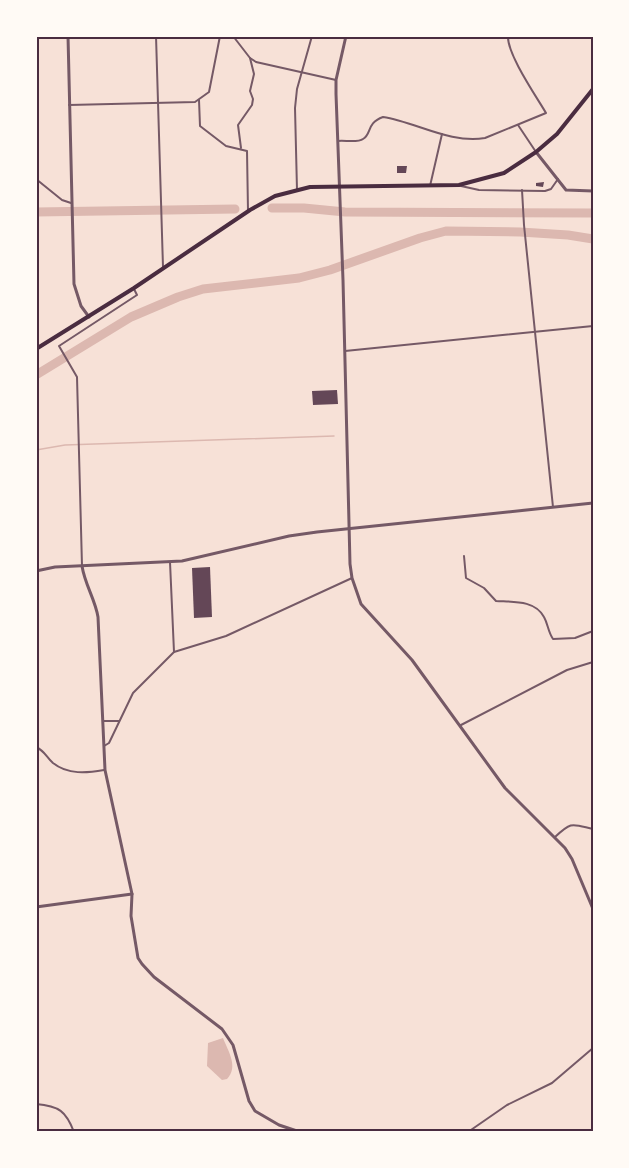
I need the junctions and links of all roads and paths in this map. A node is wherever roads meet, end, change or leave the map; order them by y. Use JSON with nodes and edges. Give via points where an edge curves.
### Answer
{"nodes":[{"id":1,"x":68,"y":36,"type":"edge"},
{"id":2,"x":156,"y":36,"type":"edge"},
{"id":3,"x":220,"y":36,"type":"edge"},
{"id":4,"x":233,"y":36,"type":"edge"},
{"id":5,"x":312,"y":36,"type":"edge"},
{"id":6,"x":346,"y":36,"type":"edge"},
{"id":7,"x":508,"y":36,"type":"edge"},
{"id":8,"x":250,"y":58,"type":"junction"},
{"id":9,"x":300,"y":72,"type":"junction"},
{"id":10,"x":336,"y":80,"type":"junction"},
{"id":11,"x":593,"y":89,"type":"edge"},
{"id":12,"x":199,"y":100,"type":"junction"},
{"id":13,"x":158,"y":104,"type":"junction"},
{"id":14,"x":69,"y":105,"type":"junction"},
{"id":15,"x":518,"y":125,"type":"junction"},
{"id":16,"x":442,"y":134,"type":"junction"},
{"id":17,"x":338,"y":141,"type":"junction"},
{"id":18,"x":241,"y":149,"type":"junction"},
{"id":19,"x":536,"y":152,"type":"junction"},
{"id":20,"x":36,"y":179,"type":"edge"},
{"id":21,"x":558,"y":179,"type":"junction"},
{"id":22,"x":459,"y":185,"type":"junction"},
{"id":23,"x":339,"y":186,"type":"junction"},
{"id":24,"x":430,"y":187,"type":"junction"},
{"id":25,"x":297,"y":190,"type":"junction"},
{"id":26,"x":522,"y":190,"type":"junction"},
{"id":27,"x":593,"y":191,"type":"edge"},
{"id":28,"x":71,"y":203,"type":"junction"},
{"id":29,"x":248,"y":211,"type":"junction"},
{"id":30,"x":163,"y":267,"type":"junction"},
{"id":31,"x":134,"y":288,"type":"junction"},
{"id":32,"x":89,"y":317,"type":"junction"},
{"id":33,"x":593,"y":326,"type":"edge"},
{"id":34,"x":536,"y":332,"type":"junction"},
{"id":35,"x":36,"y":350,"type":"edge"},
{"id":36,"x":345,"y":351,"type":"junction"},
{"id":37,"x":593,"y":503,"type":"edge"},
{"id":38,"x":553,"y":507,"type":"junction"},
{"id":39,"x":349,"y":528,"type":"junction"},
{"id":40,"x":464,"y":556,"type":"dead end"},
{"id":41,"x":170,"y":562,"type":"junction"},
{"id":42,"x":82,"y":566,"type":"junction"},
{"id":43,"x":36,"y":572,"type":"edge"},
{"id":44,"x":352,"y":578,"type":"junction"},
{"id":45,"x":593,"y":631,"type":"edge"},
{"id":46,"x":174,"y":652,"type":"junction"},
{"id":47,"x":593,"y":662,"type":"edge"},
{"id":48,"x":103,"y":721,"type":"junction"},
{"id":49,"x":119,"y":721,"type":"junction"},
{"id":50,"x":460,"y":726,"type":"junction"},
{"id":51,"x":36,"y":747,"type":"edge"},
{"id":52,"x":103,"y":747,"type":"junction"},
{"id":53,"x":105,"y":770,"type":"junction"},
{"id":54,"x":593,"y":829,"type":"edge"},
{"id":55,"x":555,"y":837,"type":"junction"},
{"id":56,"x":132,"y":894,"type":"junction"},
{"id":57,"x":591,"y":900,"type":"edge"},
{"id":58,"x":36,"y":907,"type":"edge"},
{"id":59,"x":593,"y":909,"type":"edge"},
{"id":60,"x":593,"y":1048,"type":"edge"},
{"id":61,"x":36,"y":1104,"type":"edge"},
{"id":62,"x":74,"y":1132,"type":"edge"},
{"id":63,"x":300,"y":1132,"type":"edge"},
{"id":64,"x":468,"y":1132,"type":"edge"}],
"edges":[{"from":1,"to":14,"type":"street"},
{"from":2,"to":13,"type":"street"},
{"from":3,"to":12,"type":"street","via":[[209,92]]},
{"from":4,"to":8,"type":"street"},
{"from":5,"to":9,"type":"street"},
{"from":6,"to":10,"type":"street"},
{"from":7,"to":15,"type":"street","via":[[518,65],[546,113]]},
{"from":8,"to":9,"type":"street"},
{"from":8,"to":18,"type":"street","via":[[254,74],[250,91],[254,99],[238,125]]},
{"from":9,"to":10,"type":"street"},
{"from":9,"to":25,"type":"street","via":[[295,108]]},
{"from":10,"to":17,"type":"street"},
{"from":11,"to":19,"type":"main road","via":[[557,134]]},
{"from":12,"to":13,"type":"street"},
{"from":12,"to":18,"type":"street","via":[[200,126],[226,146]]},
{"from":13,"to":14,"type":"street"},
{"from":13,"to":30,"type":"street"},
{"from":14,"to":28,"type":"street"},
{"from":15,"to":16,"type":"street","via":[[475,140]]},
{"from":15,"to":19,"type":"street"},
{"from":16,"to":17,"type":"street","via":[[383,117],[372,123],[362,140]]},
{"from":16,"to":24,"type":"street"},
{"from":17,"to":23,"type":"street"},
{"from":18,"to":29,"type":"street","via":[[247,151],[248,158]]},
{"from":19,"to":21,"type":"street"},
{"from":19,"to":22,"type":"main road","via":[[504,173]]},
{"from":20,"to":28,"type":"street"},
{"from":21,"to":26,"type":"street","via":[[545,191]]},
{"from":21,"to":27,"type":"street","via":[[571,192]]},
{"from":22,"to":24,"type":"main road"},
{"from":22,"to":26,"type":"street"},
{"from":23,"to":24,"type":"main road"},
{"from":23,"to":25,"type":"main road"},
{"from":23,"to":36,"type":"street"},
{"from":25,"to":29,"type":"main road","via":[[275,196]]},
{"from":26,"to":34,"type":"street"},
{"from":28,"to":32,"type":"street","via":[[74,284]]},
{"from":29,"to":30,"type":"main road"},
{"from":30,"to":31,"type":"main road"},
{"from":31,"to":32,"type":"main road"},
{"from":31,"to":42,"type":"street","via":[[137,295],[59,346],[77,377]]},
{"from":32,"to":35,"type":"main road"},
{"from":33,"to":34,"type":"street"},
{"from":34,"to":36,"type":"street"},
{"from":34,"to":38,"type":"street"},
{"from":36,"to":39,"type":"street"},
{"from":37,"to":38,"type":"street"},
{"from":38,"to":39,"type":"street"},
{"from":39,"to":41,"type":"street","via":[[289,536]]},
{"from":39,"to":44,"type":"street"},
{"from":40,"to":45,"type":"street","via":[[466,578],[484,588],[496,601],[520,602],[539,610],[553,639],[575,638]]},
{"from":41,"to":42,"type":"street"},
{"from":41,"to":46,"type":"street"},
{"from":42,"to":43,"type":"street"},
{"from":42,"to":48,"type":"street","via":[[98,617]]},
{"from":44,"to":46,"type":"street","via":[[226,636]]},
{"from":44,"to":50,"type":"street","via":[[361,604],[412,660]]},
{"from":46,"to":49,"type":"street","via":[[133,693]]},
{"from":47,"to":50,"type":"street","via":[[567,670]]},
{"from":48,"to":49,"type":"street"},
{"from":48,"to":52,"type":"street"},
{"from":49,"to":52,"type":"street","via":[[109,743]]},
{"from":50,"to":55,"type":"street","via":[[505,788]]},
{"from":51,"to":53,"type":"street","via":[[63,770]]},
{"from":52,"to":53,"type":"street"},
{"from":53,"to":56,"type":"street"},
{"from":54,"to":55,"type":"street","via":[[568,825]]},
{"from":55,"to":57,"type":"street","via":[[572,859]]},
{"from":56,"to":58,"type":"street"},
{"from":56,"to":63,"type":"street","via":[[136,951],[142,964],[230,1039],[255,1111]]},
{"from":57,"to":59,"type":"street"},
{"from":60,"to":64,"type":"street","via":[[552,1083],[507,1105]]},
{"from":61,"to":62,"type":"street","via":[[62,1111]]}]}
